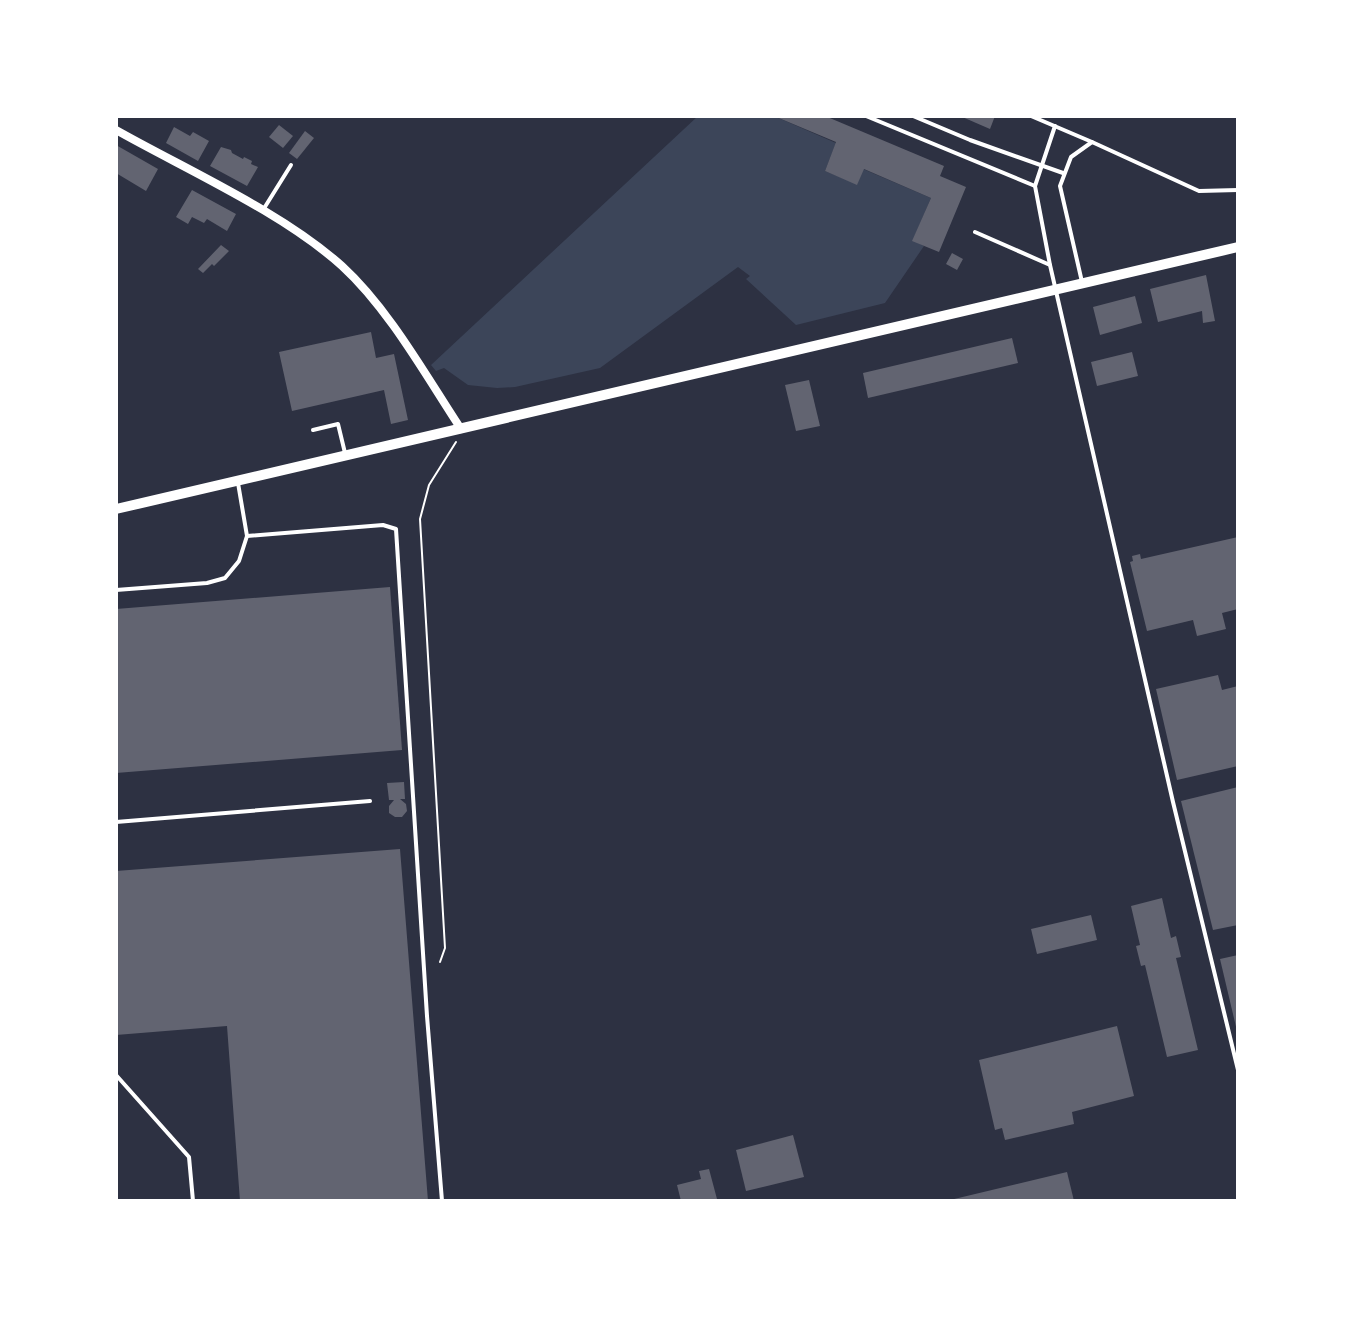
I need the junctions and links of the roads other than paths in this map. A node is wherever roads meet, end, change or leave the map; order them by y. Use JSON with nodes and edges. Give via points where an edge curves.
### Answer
{"nodes":[{"id":1,"x":866,"y":116,"type":"edge"},
{"id":2,"x":913,"y":116,"type":"edge"},
{"id":3,"x":1031,"y":116,"type":"edge"},
{"id":4,"x":1055,"y":126,"type":"junction"},
{"id":5,"x":116,"y":130,"type":"edge"},
{"id":6,"x":1092,"y":142,"type":"junction"},
{"id":7,"x":291,"y":165,"type":"dead end"},
{"id":8,"x":1042,"y":165,"type":"junction"},
{"id":9,"x":1063,"y":173,"type":"junction"},
{"id":10,"x":1035,"y":186,"type":"junction"},
{"id":11,"x":1238,"y":190,"type":"edge"},
{"id":12,"x":263,"y":212,"type":"junction"},
{"id":13,"x":975,"y":232,"type":"dead end"},
{"id":14,"x":1238,"y":247,"type":"edge"},
{"id":15,"x":1050,"y":265,"type":"junction"},
{"id":16,"x":1083,"y":284,"type":"junction"},
{"id":17,"x":1056,"y":290,"type":"junction"},
{"id":18,"x":461,"y":429,"type":"junction"},
{"id":19,"x":313,"y":430,"type":"dead end"},
{"id":20,"x":346,"y":455,"type":"junction"},
{"id":21,"x":238,"y":481,"type":"junction"},
{"id":22,"x":116,"y":509,"type":"edge"},
{"id":23,"x":247,"y":536,"type":"junction"},
{"id":24,"x":116,"y":590,"type":"edge"},
{"id":25,"x":370,"y":801,"type":"dead end"},
{"id":26,"x":116,"y":822,"type":"edge"},
{"id":27,"x":1238,"y":1070,"type":"edge"},
{"id":28,"x":116,"y":1075,"type":"edge"},
{"id":29,"x":193,"y":1201,"type":"edge"},
{"id":30,"x":442,"y":1201,"type":"edge"}],
"edges":[{"from":1,"to":10,"type":"lane"},
{"from":2,"to":8,"type":"lane"},
{"from":3,"to":4,"type":"lane"},
{"from":4,"to":6,"type":"lane"},
{"from":4,"to":8,"type":"lane"},
{"from":5,"to":12,"type":"street"},
{"from":6,"to":9,"type":"lane","via":[[1071,157]]},
{"from":6,"to":11,"type":"lane","via":[[1199,191]]},
{"from":7,"to":12,"type":"lane"},
{"from":8,"to":9,"type":"lane"},
{"from":8,"to":10,"type":"lane"},
{"from":9,"to":16,"type":"lane","via":[[1060,186]]},
{"from":10,"to":15,"type":"lane"},
{"from":12,"to":18,"type":"street","via":[[343,267],[383,313]]},
{"from":13,"to":15,"type":"lane"},
{"from":14,"to":16,"type":"street"},
{"from":15,"to":17,"type":"lane"},
{"from":16,"to":17,"type":"street"},
{"from":17,"to":18,"type":"street"},
{"from":17,"to":27,"type":"lane"},
{"from":18,"to":20,"type":"street"},
{"from":19,"to":20,"type":"lane","via":[[338,424]]},
{"from":20,"to":21,"type":"street"},
{"from":21,"to":22,"type":"street"},
{"from":21,"to":23,"type":"lane"},
{"from":23,"to":24,"type":"lane","via":[[239,561],[225,578]]},
{"from":23,"to":30,"type":"lane","via":[[383,525],[396,529]]},
{"from":25,"to":26,"type":"lane"},
{"from":28,"to":29,"type":"lane","via":[[189,1157]]}]}
